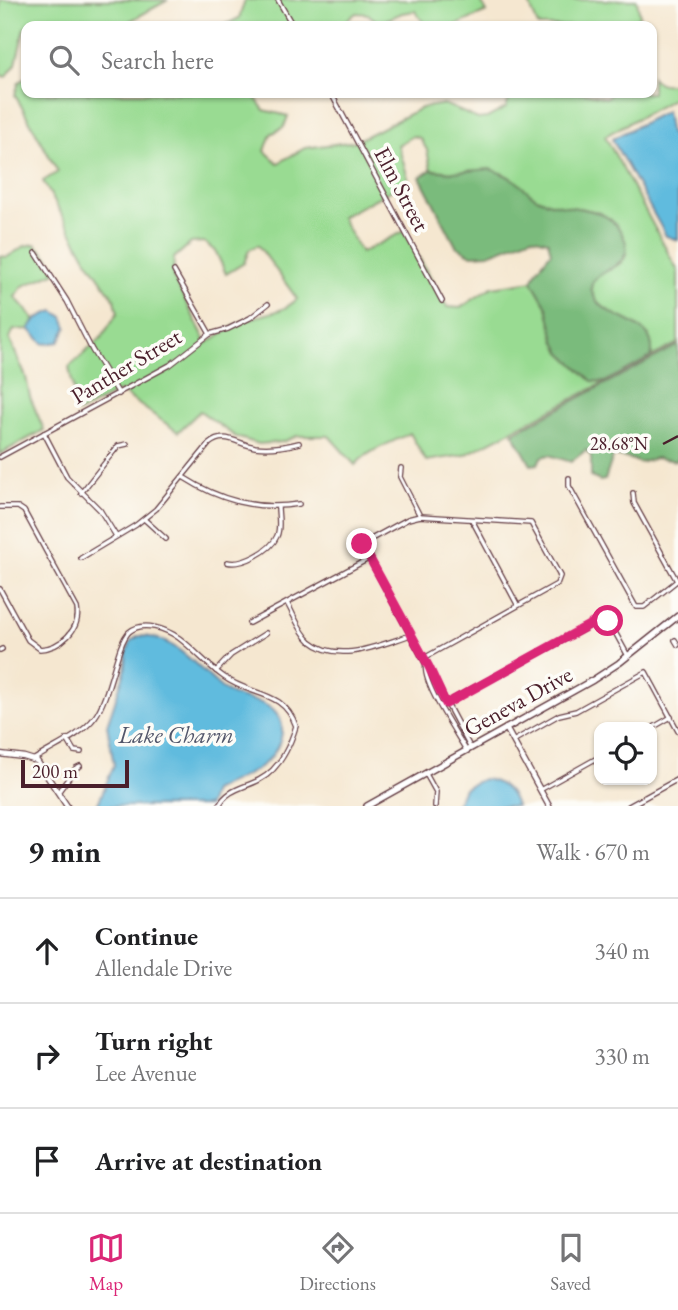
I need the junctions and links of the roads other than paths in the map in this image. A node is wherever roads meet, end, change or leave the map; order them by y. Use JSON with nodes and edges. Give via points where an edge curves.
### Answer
{"nodes":[{"id":1,"x":278,"y":0,"type":"edge"},
{"id":2,"x":290,"y":21,"type":"edge"},
{"id":3,"x":334,"y":98,"type":"edge"},
{"id":4,"x":36,"y":253,"type":"dead end"},
{"id":5,"x":174,"y":271,"type":"dead end"},
{"id":6,"x":442,"y":301,"type":"dead end"},
{"id":7,"x":268,"y":304,"type":"dead end"},
{"id":8,"x":210,"y":334,"type":"junction"},
{"id":9,"x":119,"y":394,"type":"junction"},
{"id":10,"x":44,"y":433,"type":"junction"},
{"id":11,"x":299,"y":443,"type":"dead end"},
{"id":12,"x":127,"y":444,"type":"dead end"},
{"id":13,"x":0,"y":457,"type":"edge"},
{"id":14,"x":401,"y":468,"type":"dead end"},
{"id":15,"x":183,"y":477,"type":"junction"},
{"id":16,"x":569,"y":478,"type":"dead end"},
{"id":17,"x":81,"y":493,"type":"junction"},
{"id":18,"x":633,"y":493,"type":"dead end"},
{"id":19,"x":299,"y":504,"type":"dead end"},
{"id":20,"x":278,"y":506,"type":"junction"},
{"id":21,"x":0,"y":507,"type":"edge"},
{"id":22,"x":420,"y":516,"type":"junction"},
{"id":23,"x":144,"y":520,"type":"junction"},
{"id":24,"x":472,"y":520,"type":"junction"},
{"id":25,"x":117,"y":537,"type":"junction"},
{"id":26,"x":166,"y":538,"type":"dead end"},
{"id":27,"x":81,"y":558,"type":"dead end"},
{"id":28,"x":370,"y":558,"type":"junction"},
{"id":29,"x":227,"y":562,"type":"dead end"},
{"id":30,"x":677,"y":582,"type":"edge"},
{"id":31,"x":0,"y":589,"type":"edge"},
{"id":32,"x":287,"y":603,"type":"junction"},
{"id":33,"x":518,"y":605,"type":"junction"},
{"id":34,"x":678,"y":616,"type":"edge"},
{"id":35,"x":249,"y":623,"type":"dead end"},
{"id":36,"x":266,"y":633,"type":"dead end"},
{"id":37,"x":411,"y":635,"type":"junction"},
{"id":38,"x":628,"y":656,"type":"junction"},
{"id":39,"x":424,"y":658,"type":"junction"},
{"id":40,"x":216,"y":671,"type":"junction"},
{"id":41,"x":444,"y":705,"type":"junction"},
{"id":42,"x":671,"y":717,"type":"junction"},
{"id":43,"x":657,"y":725,"type":"edge"},
{"id":44,"x":506,"y":728,"type":"junction"},
{"id":45,"x":678,"y":731,"type":"edge"},
{"id":46,"x":67,"y":739,"type":"junction"},
{"id":47,"x":513,"y":741,"type":"junction"},
{"id":48,"x":468,"y":749,"type":"junction"},
{"id":49,"x":81,"y":752,"type":"dead end"},
{"id":50,"x":0,"y":754,"type":"edge"},
{"id":51,"x":33,"y":760,"type":"junction"},
{"id":52,"x":594,"y":760,"type":"edge"},
{"id":53,"x":80,"y":766,"type":"dead end"},
{"id":54,"x":425,"y":772,"type":"junction"},
{"id":55,"x":678,"y":779,"type":"edge"},
{"id":56,"x":540,"y":790,"type":"junction"},
{"id":57,"x":59,"y":791,"type":"junction"},
{"id":58,"x":67,"y":806,"type":"edge"},
{"id":59,"x":219,"y":806,"type":"edge"},
{"id":60,"x":367,"y":806,"type":"edge"},
{"id":61,"x":435,"y":806,"type":"edge"},
{"id":62,"x":549,"y":806,"type":"edge"},
{"id":63,"x":629,"y":806,"type":"edge"}],
"edges":[{"from":1,"to":2,"type":"street"},
{"from":3,"to":6,"type":"street","name":"Elm Street"},
{"from":4,"to":9,"type":"street"},
{"from":5,"to":8,"type":"street"},
{"from":7,"to":8,"type":"street","name":"Panther Street","via":[[250,318]]},
{"from":8,"to":9,"type":"street","name":"Panther Street","via":[[170,365]]},
{"from":9,"to":10,"type":"street","name":"Panther Street"},
{"from":10,"to":13,"type":"street","name":"Panther Street"},
{"from":10,"to":17,"type":"street","via":[[67,477]]},
{"from":11,"to":15,"type":"street","via":[[268,448],[217,438]]},
{"from":12,"to":17,"type":"street","via":[[118,446]]},
{"from":14,"to":22,"type":"street","via":[[400,477]]},
{"from":15,"to":20,"type":"street","via":[[216,496],[249,505]]},
{"from":15,"to":23,"type":"street"},
{"from":16,"to":30,"type":"street","via":[[569,486],[636,607],[644,607]]},
{"from":17,"to":25,"type":"street","via":[[100,510]]},
{"from":18,"to":30,"type":"street","via":[[634,503]]},
{"from":19,"to":20,"type":"street"},
{"from":20,"to":29,"type":"street","via":[[275,540],[244,560]]},
{"from":21,"to":31,"type":"street","via":[[24,511],[77,608],[67,638],[40,649],[28,640]]},
{"from":22,"to":24,"type":"street"},
{"from":22,"to":28,"type":"street","via":[[362,544]]},
{"from":23,"to":25,"type":"street"},
{"from":23,"to":26,"type":"street"},
{"from":24,"to":33,"type":"street"},
{"from":24,"to":33,"type":"street","via":[[531,523],[560,576],[557,584]]},
{"from":25,"to":27,"type":"street"},
{"from":28,"to":32,"type":"street"},
{"from":28,"to":37,"type":"street"},
{"from":32,"to":35,"type":"street"},
{"from":32,"to":37,"type":"street","via":[[304,634],[327,650],[351,652]]},
{"from":33,"to":39,"type":"street"},
{"from":34,"to":38,"type":"main road","name":"Geneva Drive"},
{"from":36,"to":40,"type":"street","via":[[231,655]]},
{"from":37,"to":39,"type":"street"},
{"from":38,"to":41,"type":"street","via":[[610,623],[602,619]]},
{"from":38,"to":44,"type":"main road","name":"Geneva Drive"},
{"from":39,"to":41,"type":"street"},
{"from":40,"to":46,"type":"street","via":[[178,638],[152,627],[139,627],[122,643],[111,686],[96,716]]},
{"from":40,"to":59,"type":"street","via":[[240,687],[276,699],[291,713],[296,726],[282,758],[269,773],[227,794]]},
{"from":41,"to":48,"type":"street"},
{"from":42,"to":43,"type":"street"},
{"from":42,"to":45,"type":"street"},
{"from":42,"to":47,"type":"street","via":[[646,672]]},
{"from":44,"to":47,"type":"street"},
{"from":44,"to":48,"type":"main road","name":"Geneva Drive"},
{"from":46,"to":49,"type":"street","via":[[74,751]]},
{"from":46,"to":51,"type":"street"},
{"from":47,"to":56,"type":"street"},
{"from":48,"to":54,"type":"main road","name":"Geneva Drive"},
{"from":50,"to":51,"type":"street"},
{"from":51,"to":57,"type":"street"},
{"from":52,"to":56,"type":"street"},
{"from":53,"to":57,"type":"street"},
{"from":54,"to":60,"type":"main road","name":"Geneva Drive"},
{"from":54,"to":61,"type":"street","via":[[436,792]]},
{"from":55,"to":63,"type":"street"},
{"from":56,"to":62,"type":"street"},
{"from":57,"to":58,"type":"street"}]}
